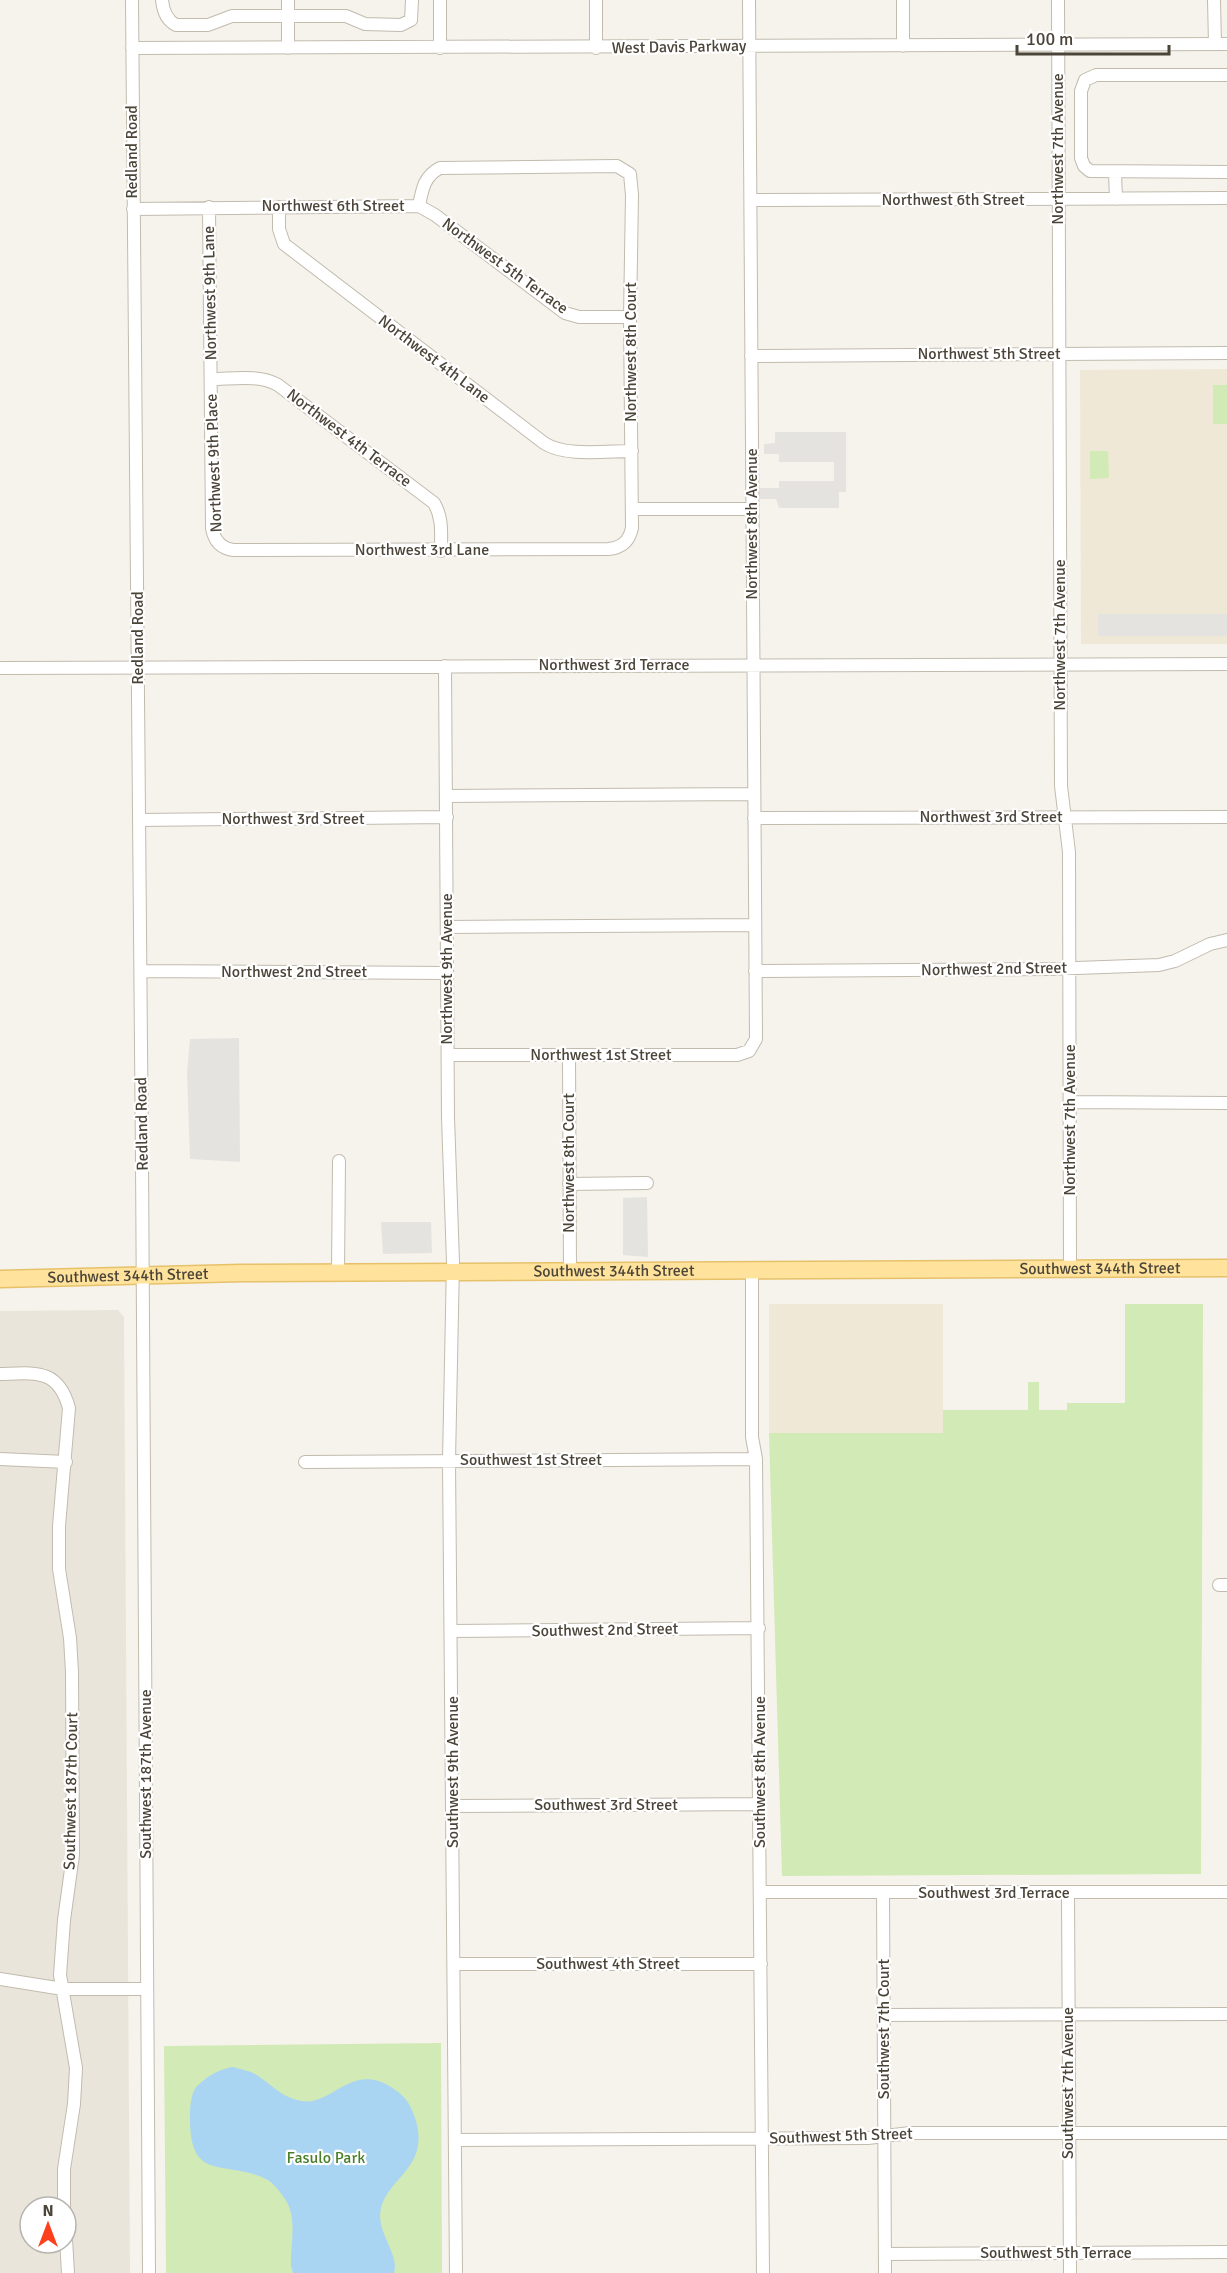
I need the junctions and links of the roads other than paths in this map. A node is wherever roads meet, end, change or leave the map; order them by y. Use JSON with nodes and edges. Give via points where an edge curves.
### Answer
{"nodes":[{"id":1,"x":132,"y":0,"type":"edge"},
{"id":2,"x":162,"y":0,"type":"edge"},
{"id":3,"x":288,"y":0,"type":"edge"},
{"id":4,"x":412,"y":0,"type":"edge"},
{"id":5,"x":440,"y":0,"type":"edge"},
{"id":6,"x":596,"y":0,"type":"edge"},
{"id":7,"x":749,"y":0,"type":"edge"},
{"id":8,"x":903,"y":0,"type":"edge"},
{"id":9,"x":1058,"y":0,"type":"edge"},
{"id":10,"x":1214,"y":0,"type":"edge"},
{"id":11,"x":288,"y":16,"type":"junction"},
{"id":12,"x":1221,"y":44,"type":"edge"},
{"id":13,"x":1058,"y":45,"type":"junction"},
{"id":14,"x":749,"y":46,"type":"junction"},
{"id":15,"x":903,"y":46,"type":"junction"},
{"id":16,"x":132,"y":48,"type":"junction"},
{"id":17,"x":288,"y":48,"type":"junction"},
{"id":18,"x":440,"y":48,"type":"junction"},
{"id":19,"x":596,"y":48,"type":"junction"},
{"id":20,"x":1227,"y":75,"type":"edge"},
{"id":21,"x":617,"y":166,"type":"joint"},
{"id":22,"x":1115,"y":172,"type":"junction"},
{"id":23,"x":1227,"y":172,"type":"edge"},
{"id":24,"x":1227,"y":198,"type":"edge"},
{"id":25,"x":1057,"y":199,"type":"junction"},
{"id":26,"x":1116,"y":199,"type":"junction"},
{"id":27,"x":751,"y":200,"type":"junction"},
{"id":28,"x":419,"y":206,"type":"junction"},
{"id":29,"x":209,"y":207,"type":"junction"},
{"id":30,"x":279,"y":207,"type":"junction"},
{"id":31,"x":133,"y":208,"type":"junction"},
{"id":32,"x":630,"y":317,"type":"junction"},
{"id":33,"x":1227,"y":353,"type":"edge"},
{"id":34,"x":1059,"y":354,"type":"junction"},
{"id":35,"x":752,"y":356,"type":"junction"},
{"id":36,"x":211,"y":379,"type":"junction"},
{"id":37,"x":632,"y":451,"type":"junction"},
{"id":38,"x":632,"y":509,"type":"junction"},
{"id":39,"x":752,"y":509,"type":"junction"},
{"id":40,"x":625,"y":544,"type":"joint"},
{"id":41,"x":220,"y":545,"type":"joint"},
{"id":42,"x":441,"y":551,"type":"junction"},
{"id":43,"x":753,"y":664,"type":"junction"},
{"id":44,"x":1060,"y":664,"type":"junction"},
{"id":45,"x":1227,"y":664,"type":"edge"},
{"id":46,"x":445,"y":666,"type":"junction"},
{"id":47,"x":138,"y":667,"type":"junction"},
{"id":48,"x":0,"y":668,"type":"edge"},
{"id":49,"x":754,"y":794,"type":"junction"},
{"id":50,"x":447,"y":796,"type":"junction"},
{"id":51,"x":447,"y":817,"type":"junction"},
{"id":52,"x":1065,"y":817,"type":"junction"},
{"id":53,"x":1227,"y":817,"type":"edge"},
{"id":54,"x":754,"y":818,"type":"junction"},
{"id":55,"x":139,"y":820,"type":"junction"},
{"id":56,"x":755,"y":925,"type":"junction"},
{"id":57,"x":447,"y":927,"type":"junction"},
{"id":58,"x":1227,"y":940,"type":"edge"},
{"id":59,"x":1070,"y":967,"type":"junction"},
{"id":60,"x":141,"y":971,"type":"junction"},
{"id":61,"x":755,"y":971,"type":"junction"},
{"id":62,"x":447,"y":973,"type":"junction"},
{"id":63,"x":753,"y":1047,"type":"joint"},
{"id":64,"x":569,"y":1054,"type":"junction"},
{"id":65,"x":448,"y":1055,"type":"junction"},
{"id":66,"x":1070,"y":1102,"type":"junction"},
{"id":67,"x":1227,"y":1103,"type":"edge"},
{"id":68,"x":339,"y":1161,"type":"dead end"},
{"id":69,"x":647,"y":1183,"type":"dead end"},
{"id":70,"x":569,"y":1184,"type":"junction"},
{"id":71,"x":1227,"y":1268,"type":"edge"},
{"id":72,"x":1070,"y":1269,"type":"junction"},
{"id":73,"x":752,"y":1271,"type":"junction"},
{"id":74,"x":338,"y":1272,"type":"junction"},
{"id":75,"x":452,"y":1272,"type":"junction"},
{"id":76,"x":570,"y":1272,"type":"junction"},
{"id":77,"x":143,"y":1275,"type":"junction"},
{"id":78,"x":0,"y":1279,"type":"edge"},
{"id":79,"x":0,"y":1374,"type":"edge"},
{"id":80,"x":0,"y":1459,"type":"edge"},
{"id":81,"x":756,"y":1459,"type":"junction"},
{"id":82,"x":449,"y":1461,"type":"junction"},
{"id":83,"x":66,"y":1462,"type":"junction"},
{"id":84,"x":305,"y":1462,"type":"dead end"},
{"id":85,"x":759,"y":1628,"type":"junction"},
{"id":86,"x":451,"y":1631,"type":"junction"},
{"id":87,"x":760,"y":1804,"type":"junction"},
{"id":88,"x":453,"y":1806,"type":"junction"},
{"id":89,"x":761,"y":1892,"type":"junction"},
{"id":90,"x":1227,"y":1892,"type":"edge"},
{"id":91,"x":883,"y":1893,"type":"junction"},
{"id":92,"x":1068,"y":1893,"type":"junction"},
{"id":93,"x":454,"y":1964,"type":"junction"},
{"id":94,"x":761,"y":1964,"type":"junction"},
{"id":95,"x":0,"y":1979,"type":"edge"},
{"id":96,"x":63,"y":1989,"type":"junction"},
{"id":97,"x":147,"y":1989,"type":"junction"},
{"id":98,"x":1068,"y":2013,"type":"junction"},
{"id":99,"x":1227,"y":2014,"type":"edge"},
{"id":100,"x":884,"y":2015,"type":"junction"},
{"id":101,"x":1227,"y":2133,"type":"edge"},
{"id":102,"x":1068,"y":2135,"type":"junction"},
{"id":103,"x":884,"y":2136,"type":"junction"},
{"id":104,"x":763,"y":2139,"type":"junction"},
{"id":105,"x":455,"y":2140,"type":"junction"},
{"id":106,"x":64,"y":2195,"type":"edge"},
{"id":107,"x":1227,"y":2252,"type":"edge"},
{"id":108,"x":1070,"y":2253,"type":"junction"},
{"id":109,"x":885,"y":2254,"type":"junction"},
{"id":110,"x":67,"y":2255,"type":"edge"},
{"id":111,"x":68,"y":2273,"type":"edge"},
{"id":112,"x":149,"y":2273,"type":"edge"},
{"id":113,"x":456,"y":2273,"type":"edge"},
{"id":114,"x":763,"y":2273,"type":"edge"},
{"id":115,"x":885,"y":2273,"type":"edge"},
{"id":116,"x":1070,"y":2273,"type":"edge"}],
"edges":[{"from":1,"to":16,"type":"street","name":"Redland Road"},
{"from":2,"to":11,"type":"street","via":[[163,10],[176,25],[208,25],[232,16]]},
{"from":3,"to":11,"type":"street"},
{"from":4,"to":11,"type":"street","via":[[411,20],[401,25],[365,24],[346,16]]},
{"from":5,"to":18,"type":"street"},
{"from":6,"to":19,"type":"street"},
{"from":7,"to":14,"type":"street","name":"Northwest 8th Avenue"},
{"from":8,"to":15,"type":"street"},
{"from":9,"to":13,"type":"street","name":"Northwest 7th Avenue"},
{"from":10,"to":12,"type":"street"},
{"from":11,"to":17,"type":"street"},
{"from":12,"to":13,"type":"street","name":"West Davis Parkway"},
{"from":13,"to":15,"type":"street","name":"West Davis Parkway"},
{"from":13,"to":25,"type":"street","name":"Northwest 7th Avenue"},
{"from":14,"to":15,"type":"street","name":"West Davis Parkway"},
{"from":14,"to":19,"type":"street","name":"West Davis Parkway"},
{"from":14,"to":27,"type":"street","name":"Northwest 8th Avenue"},
{"from":16,"to":17,"type":"street","name":"West Davis Parkway"},
{"from":16,"to":31,"type":"street","name":"Redland Road"},
{"from":17,"to":18,"type":"street","name":"West Davis Parkway"},
{"from":18,"to":19,"type":"street","name":"West Davis Parkway"},
{"from":20,"to":22,"type":"street","via":[[1088,78],[1081,91],[1082,162],[1094,172]]},
{"from":21,"to":28,"type":"street","name":"Northwest 6th Street","via":[[440,168],[424,182]]},
{"from":21,"to":32,"type":"street","name":"Northwest 8th Court","via":[[630,174],[633,195]]},
{"from":22,"to":23,"type":"street"},
{"from":22,"to":26,"type":"street"},
{"from":24,"to":26,"type":"street","name":"Northwest 6th Street"},
{"from":25,"to":26,"type":"street","name":"Northwest 6th Street"},
{"from":25,"to":27,"type":"street","name":"Northwest 6th Street"},
{"from":25,"to":34,"type":"street","name":"Northwest 7th Avenue"},
{"from":27,"to":35,"type":"street","name":"Northwest 8th Avenue"},
{"from":28,"to":30,"type":"street","name":"Northwest 6th Street"},
{"from":28,"to":32,"type":"street","name":"Northwest 5th Terrace","via":[[435,214],[566,314]]},
{"from":29,"to":30,"type":"street","name":"Northwest 6th Street"},
{"from":29,"to":31,"type":"street","name":"Northwest 6th Street"},
{"from":29,"to":36,"type":"street","name":"Northwest 9th Lane"},
{"from":30,"to":37,"type":"street","name":"Northwest 4th Lane","via":[[284,244],[554,450]]},
{"from":31,"to":47,"type":"street","name":"Redland Road"},
{"from":32,"to":37,"type":"street","name":"Northwest 8th Court"},
{"from":33,"to":34,"type":"street","name":"Northwest 5th Street"},
{"from":34,"to":35,"type":"street","name":"Northwest 5th Street"},
{"from":34,"to":44,"type":"street","name":"Northwest 7th Avenue"},
{"from":35,"to":39,"type":"street","name":"Northwest 8th Avenue"},
{"from":36,"to":41,"type":"street","name":"Northwest 9th Place","via":[[212,528]]},
{"from":36,"to":42,"type":"street","name":"Northwest 4th Terrace","via":[[255,379],[278,385],[434,503],[440,512]]},
{"from":37,"to":38,"type":"street","name":"Northwest 8th Court"},
{"from":38,"to":39,"type":"street"},
{"from":38,"to":40,"type":"street","name":"Northwest 8th Court","via":[[631,535]]},
{"from":39,"to":43,"type":"street","name":"Northwest 8th Avenue"},
{"from":40,"to":42,"type":"street","name":"Northwest 3rd Lane","via":[[608,549]]},
{"from":41,"to":42,"type":"street","name":"Northwest 3rd Lane","via":[[233,550]]},
{"from":43,"to":44,"type":"street","name":"Northwest 3rd Terrace"},
{"from":43,"to":46,"type":"street","name":"Northwest 3rd Terrace"},
{"from":43,"to":49,"type":"street","name":"Northwest 8th Avenue"},
{"from":44,"to":45,"type":"street","name":"Northwest 3rd Terrace"},
{"from":44,"to":52,"type":"street","name":"Northwest 7th Avenue"},
{"from":46,"to":47,"type":"street","name":"Northwest 3rd Terrace"},
{"from":46,"to":50,"type":"street","name":"Northwest 9th Avenue"},
{"from":47,"to":48,"type":"street","name":"Northwest 3rd Terrace"},
{"from":47,"to":55,"type":"street","name":"Redland Road"},
{"from":49,"to":50,"type":"street"},
{"from":49,"to":54,"type":"street","name":"Northwest 8th Avenue"},
{"from":50,"to":51,"type":"street","name":"Northwest 9th Avenue"},
{"from":51,"to":55,"type":"street","name":"Northwest 3rd Street"},
{"from":51,"to":57,"type":"street","name":"Northwest 9th Avenue"},
{"from":52,"to":53,"type":"street","name":"Northwest 3rd Street"},
{"from":52,"to":54,"type":"street","name":"Northwest 3rd Street"},
{"from":52,"to":59,"type":"street","name":"Northwest 7th Avenue"},
{"from":54,"to":56,"type":"street","name":"Northwest 8th Avenue"},
{"from":55,"to":60,"type":"street","name":"Redland Road"},
{"from":56,"to":57,"type":"street"},
{"from":56,"to":61,"type":"street","name":"Northwest 8th Avenue"},
{"from":57,"to":62,"type":"street","name":"Northwest 9th Avenue"},
{"from":58,"to":59,"type":"street","name":"Northwest 2nd Street","via":[[1159,965]]},
{"from":59,"to":61,"type":"street","name":"Northwest 2nd Street"},
{"from":59,"to":66,"type":"street","name":"Northwest 7th Avenue"},
{"from":60,"to":62,"type":"street","name":"Northwest 2nd Street"},
{"from":60,"to":77,"type":"street","name":"Redland Road"},
{"from":61,"to":63,"type":"street","name":"Northwest 8th Avenue"},
{"from":62,"to":65,"type":"street","name":"Northwest 9th Avenue"},
{"from":63,"to":64,"type":"street","name":"Northwest 1st Street","via":[[737,1055]]},
{"from":64,"to":65,"type":"street","name":"Northwest 1st Street"},
{"from":64,"to":70,"type":"street","name":"Northwest 8th Court"},
{"from":65,"to":75,"type":"street","name":"Northwest 9th Avenue"},
{"from":66,"to":67,"type":"street"},
{"from":66,"to":72,"type":"street","name":"Northwest 7th Avenue"},
{"from":68,"to":74,"type":"street"},
{"from":69,"to":70,"type":"street"},
{"from":70,"to":76,"type":"street","name":"Northwest 8th Court"},
{"from":71,"to":72,"type":"main road","name":"Southwest 344th Street"},
{"from":72,"to":73,"type":"main road","name":"Southwest 344th Street"},
{"from":73,"to":76,"type":"main road","name":"Southwest 344th Street"},
{"from":73,"to":81,"type":"street","name":"Southwest 8th Avenue","via":[[752,1437]]},
{"from":74,"to":75,"type":"main road","name":"Southwest 344th Street"},
{"from":74,"to":77,"type":"main road","name":"Southwest 344th Street"},
{"from":75,"to":76,"type":"main road","name":"Southwest 344th Street"},
{"from":75,"to":82,"type":"street","name":"Southwest 9th Avenue"},
{"from":77,"to":78,"type":"main road","name":"Southwest 344th Street"},
{"from":77,"to":97,"type":"street","name":"Southwest 187th Avenue"},
{"from":79,"to":83,"type":"street","name":"Southwest 187th Court","via":[[30,1373],[53,1379],[64,1391],[69,1408]]},
{"from":80,"to":83,"type":"street"},
{"from":81,"to":82,"type":"street","name":"Southwest 1st Street"},
{"from":81,"to":85,"type":"street","name":"Southwest 8th Avenue"},
{"from":82,"to":84,"type":"street","name":"Southwest 1st Street"},
{"from":82,"to":86,"type":"street","name":"Southwest 9th Avenue"},
{"from":83,"to":96,"type":"street","name":"Southwest 187th Court","via":[[59,1569],[72,1672],[73,1855],[61,1961]]},
{"from":85,"to":86,"type":"street","name":"Southwest 2nd Street"},
{"from":85,"to":87,"type":"street","name":"Southwest 8th Avenue"},
{"from":86,"to":88,"type":"street","name":"Southwest 9th Avenue"},
{"from":87,"to":88,"type":"street","name":"Southwest 3rd Street"},
{"from":87,"to":89,"type":"street","name":"Southwest 8th Avenue"},
{"from":88,"to":93,"type":"street","name":"Southwest 9th Avenue"},
{"from":89,"to":91,"type":"street","name":"Southwest 3rd Terrace"},
{"from":89,"to":94,"type":"street","name":"Southwest 8th Avenue"},
{"from":90,"to":92,"type":"street","name":"Southwest 3rd Terrace"},
{"from":91,"to":92,"type":"street","name":"Southwest 3rd Terrace"},
{"from":91,"to":100,"type":"street","name":"Southwest 7th Court"},
{"from":92,"to":98,"type":"street","name":"Southwest 7th Avenue"},
{"from":93,"to":94,"type":"street","name":"Southwest 4th Street"},
{"from":93,"to":105,"type":"street","name":"Southwest 9th Avenue"},
{"from":94,"to":104,"type":"street","name":"Southwest 8th Avenue"},
{"from":95,"to":96,"type":"street"},
{"from":96,"to":97,"type":"street"},
{"from":96,"to":106,"type":"street","name":"Southwest 187th Court","via":[[76,2068]]},
{"from":97,"to":112,"type":"street","name":"Southwest 187th Avenue"},
{"from":98,"to":99,"type":"street"},
{"from":98,"to":100,"type":"street"},
{"from":98,"to":102,"type":"street","name":"Southwest 7th Avenue"},
{"from":100,"to":103,"type":"street","name":"Southwest 7th Court"},
{"from":101,"to":102,"type":"street","name":"Southwest 5th Street"},
{"from":102,"to":103,"type":"street","name":"Southwest 5th Street"},
{"from":102,"to":108,"type":"street","name":"Southwest 7th Avenue"},
{"from":103,"to":104,"type":"street","name":"Southwest 5th Street"},
{"from":103,"to":109,"type":"street","name":"Southwest 7th Court"},
{"from":104,"to":105,"type":"street","name":"Southwest 5th Street"},
{"from":104,"to":114,"type":"street","name":"Southwest 8th Avenue"},
{"from":105,"to":113,"type":"street","name":"Southwest 9th Avenue"},
{"from":107,"to":108,"type":"street","name":"Southwest 5th Terrace"},
{"from":108,"to":109,"type":"street","name":"Southwest 5th Terrace"},
{"from":108,"to":116,"type":"street","name":"Southwest 7th Avenue"},
{"from":109,"to":115,"type":"street","name":"Southwest 7th Court"},
{"from":110,"to":111,"type":"street"}]}
